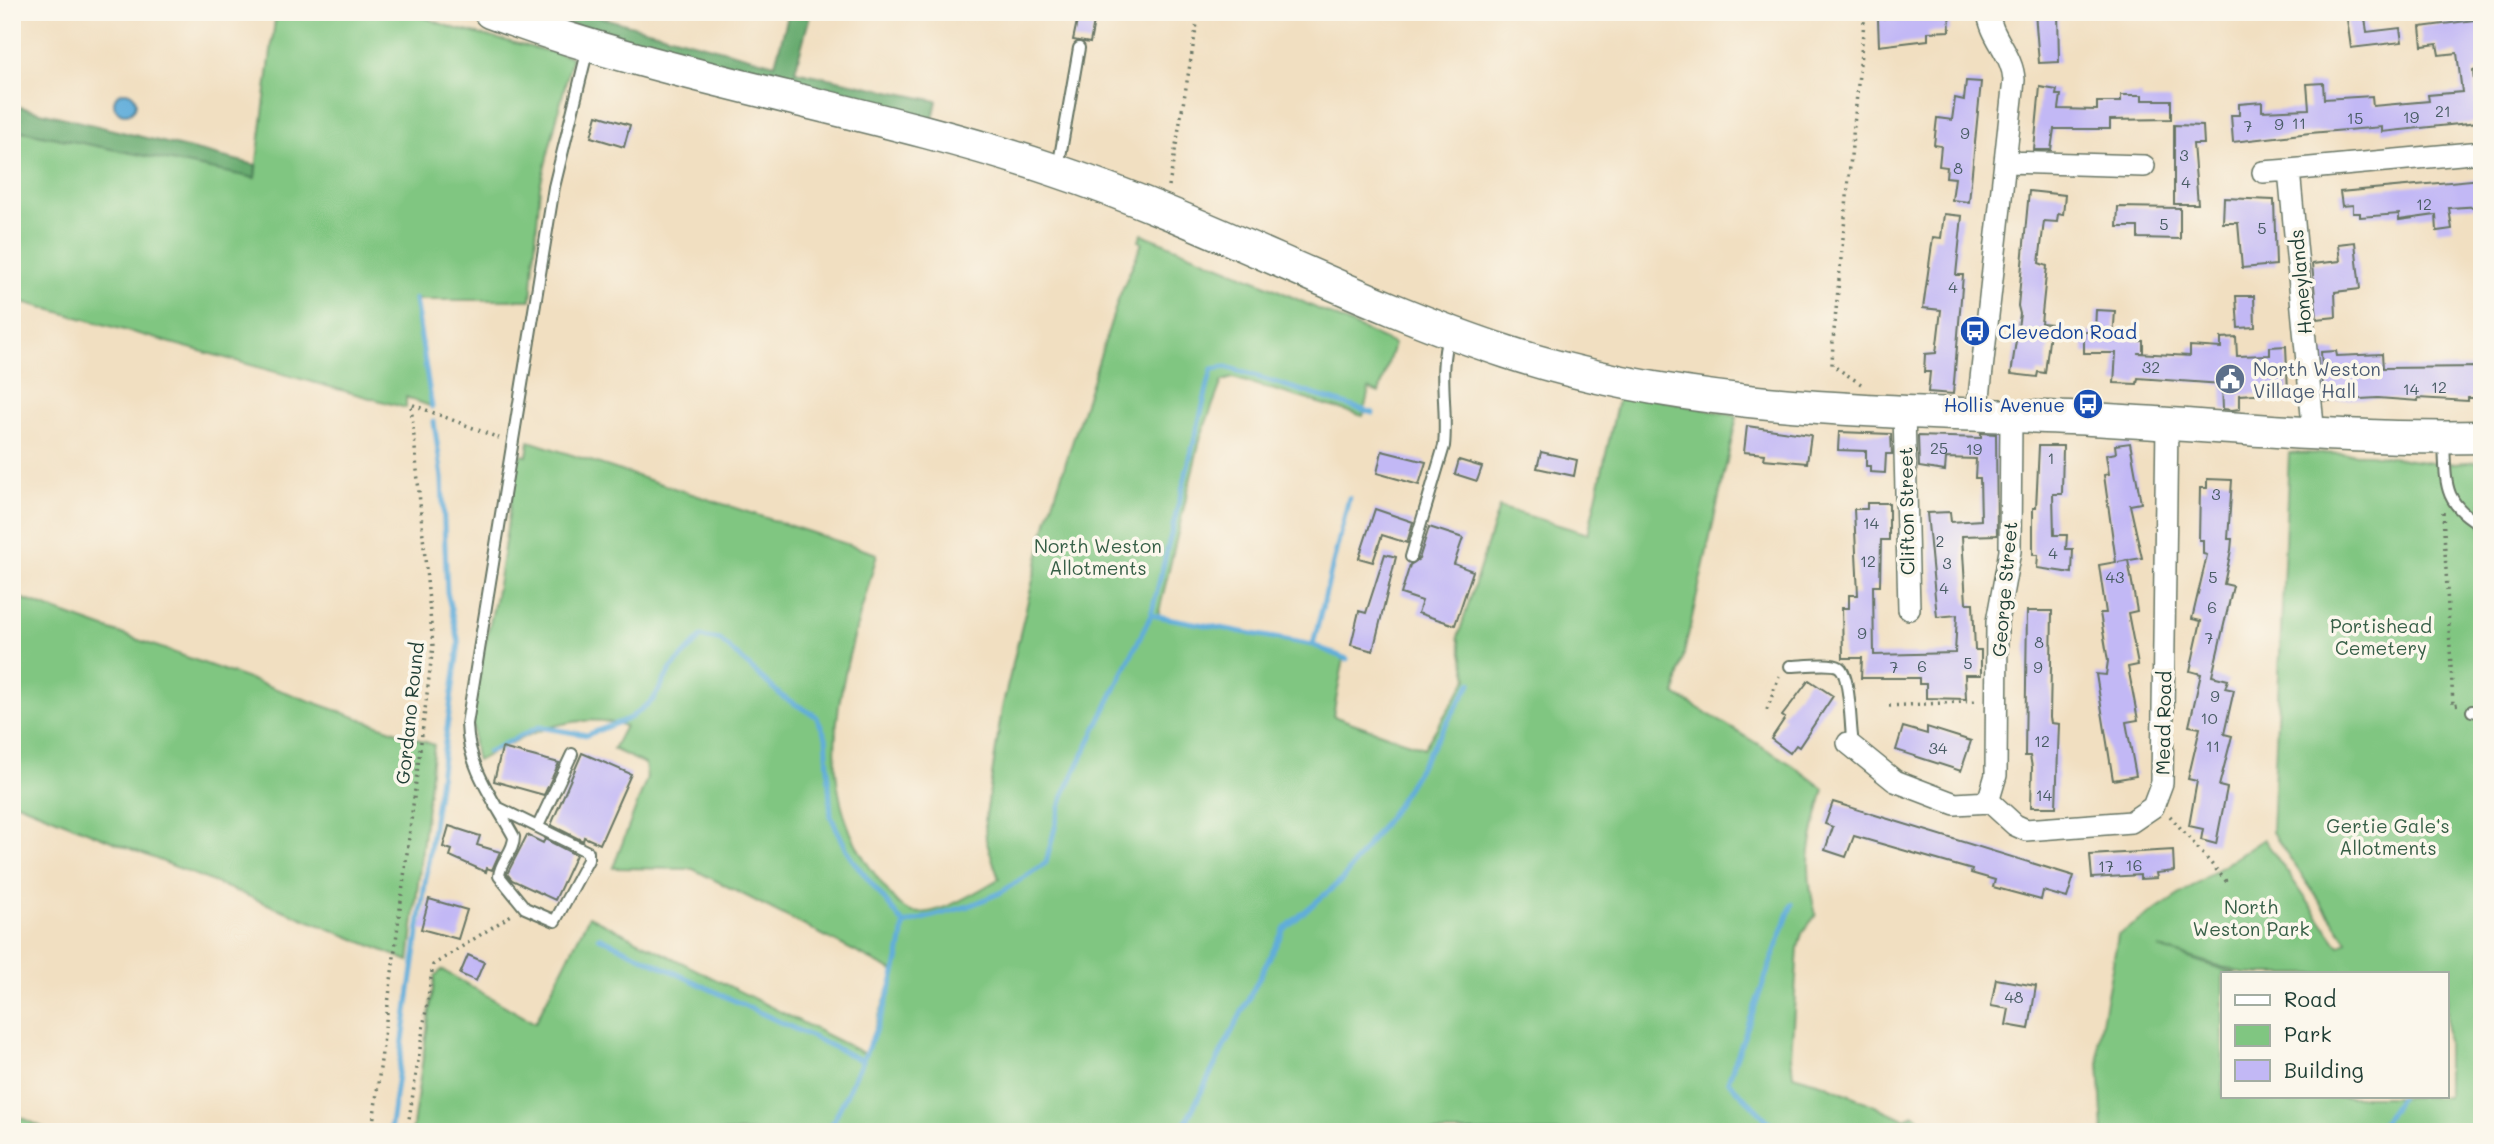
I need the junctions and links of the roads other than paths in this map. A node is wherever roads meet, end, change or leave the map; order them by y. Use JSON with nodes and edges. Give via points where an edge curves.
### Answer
{"nodes":[{"id":1,"x":490,"y":12,"type":"edge"},
{"id":2,"x":1988,"y":12,"type":"edge"},
{"id":3,"x":589,"y":44,"type":"junction"},
{"id":4,"x":1079,"y":48,"type":"dead end"},
{"id":5,"x":2482,"y":152,"type":"edge"},
{"id":6,"x":2006,"y":162,"type":"junction"},
{"id":7,"x":2144,"y":165,"type":"dead end"},
{"id":8,"x":2289,"y":170,"type":"junction"},
{"id":9,"x":1057,"y":171,"type":"junction"},
{"id":10,"x":2263,"y":172,"type":"dead end"},
{"id":11,"x":1450,"y":331,"type":"junction"},
{"id":12,"x":1890,"y":411,"type":"junction"},
{"id":13,"x":1977,"y":415,"type":"junction"},
{"id":14,"x":2011,"y":417,"type":"junction"},
{"id":15,"x":2167,"y":424,"type":"junction"},
{"id":16,"x":2314,"y":436,"type":"junction"},
{"id":17,"x":2482,"y":437,"type":"edge"},
{"id":18,"x":2444,"y":438,"type":"junction"},
{"id":19,"x":2482,"y":525,"type":"edge"},
{"id":20,"x":1412,"y":556,"type":"dead end"},
{"id":21,"x":1910,"y":612,"type":"dead end"},
{"id":22,"x":1790,"y":666,"type":"road end"},
{"id":23,"x":1845,"y":744,"type":"joint"},
{"id":24,"x":572,"y":754,"type":"dead end"},
{"id":25,"x":1988,"y":802,"type":"junction"},
{"id":26,"x":495,"y":806,"type":"junction"},
{"id":27,"x":538,"y":826,"type":"junction"}],
"edges":[{"from":1,"to":3,"type":"main road"},
{"from":2,"to":6,"type":"street","via":[[1992,33],[2014,72]]},
{"from":3,"to":9,"type":"main road"},
{"from":3,"to":26,"type":"lane","via":[[554,187],[467,724],[471,753]]},
{"from":4,"to":9,"type":"lane"},
{"from":5,"to":8,"type":"street"},
{"from":6,"to":7,"type":"street"},
{"from":6,"to":13,"type":"street"},
{"from":8,"to":10,"type":"street"},
{"from":8,"to":16,"type":"street","name":"Honeylands"},
{"from":9,"to":11,"type":"main road"},
{"from":11,"to":12,"type":"main road","via":[[1507,352],[1654,389]]},
{"from":11,"to":20,"type":"lane","via":[[1442,365],[1444,446]]},
{"from":12,"to":13,"type":"main road"},
{"from":12,"to":21,"type":"street","name":"Clifton Street"},
{"from":13,"to":14,"type":"main road"},
{"from":14,"to":15,"type":"main road"},
{"from":14,"to":25,"type":"street","name":"George Street","via":[[2010,551],[1997,622],[1996,775]]},
{"from":15,"to":16,"type":"main road"},
{"from":15,"to":25,"type":"street","name":"Mead Road","via":[[2162,783],[2158,801],[2131,822],[2030,830],[2015,825]]},
{"from":16,"to":18,"type":"main road"},
{"from":17,"to":18,"type":"main road"},
{"from":18,"to":19,"type":"lane","via":[[2450,496],[2463,515]]},
{"from":22,"to":23,"type":"lane","via":[[1834,665],[1842,669],[1846,680]]},
{"from":23,"to":25,"type":"street","via":[[1895,781],[1955,804]]},
{"from":24,"to":27,"type":"lane"},
{"from":26,"to":27,"type":"lane"},
{"from":26,"to":27,"type":"lane","via":[[514,842],[499,874],[530,911],[555,920],[588,860],[584,848]]}]}
